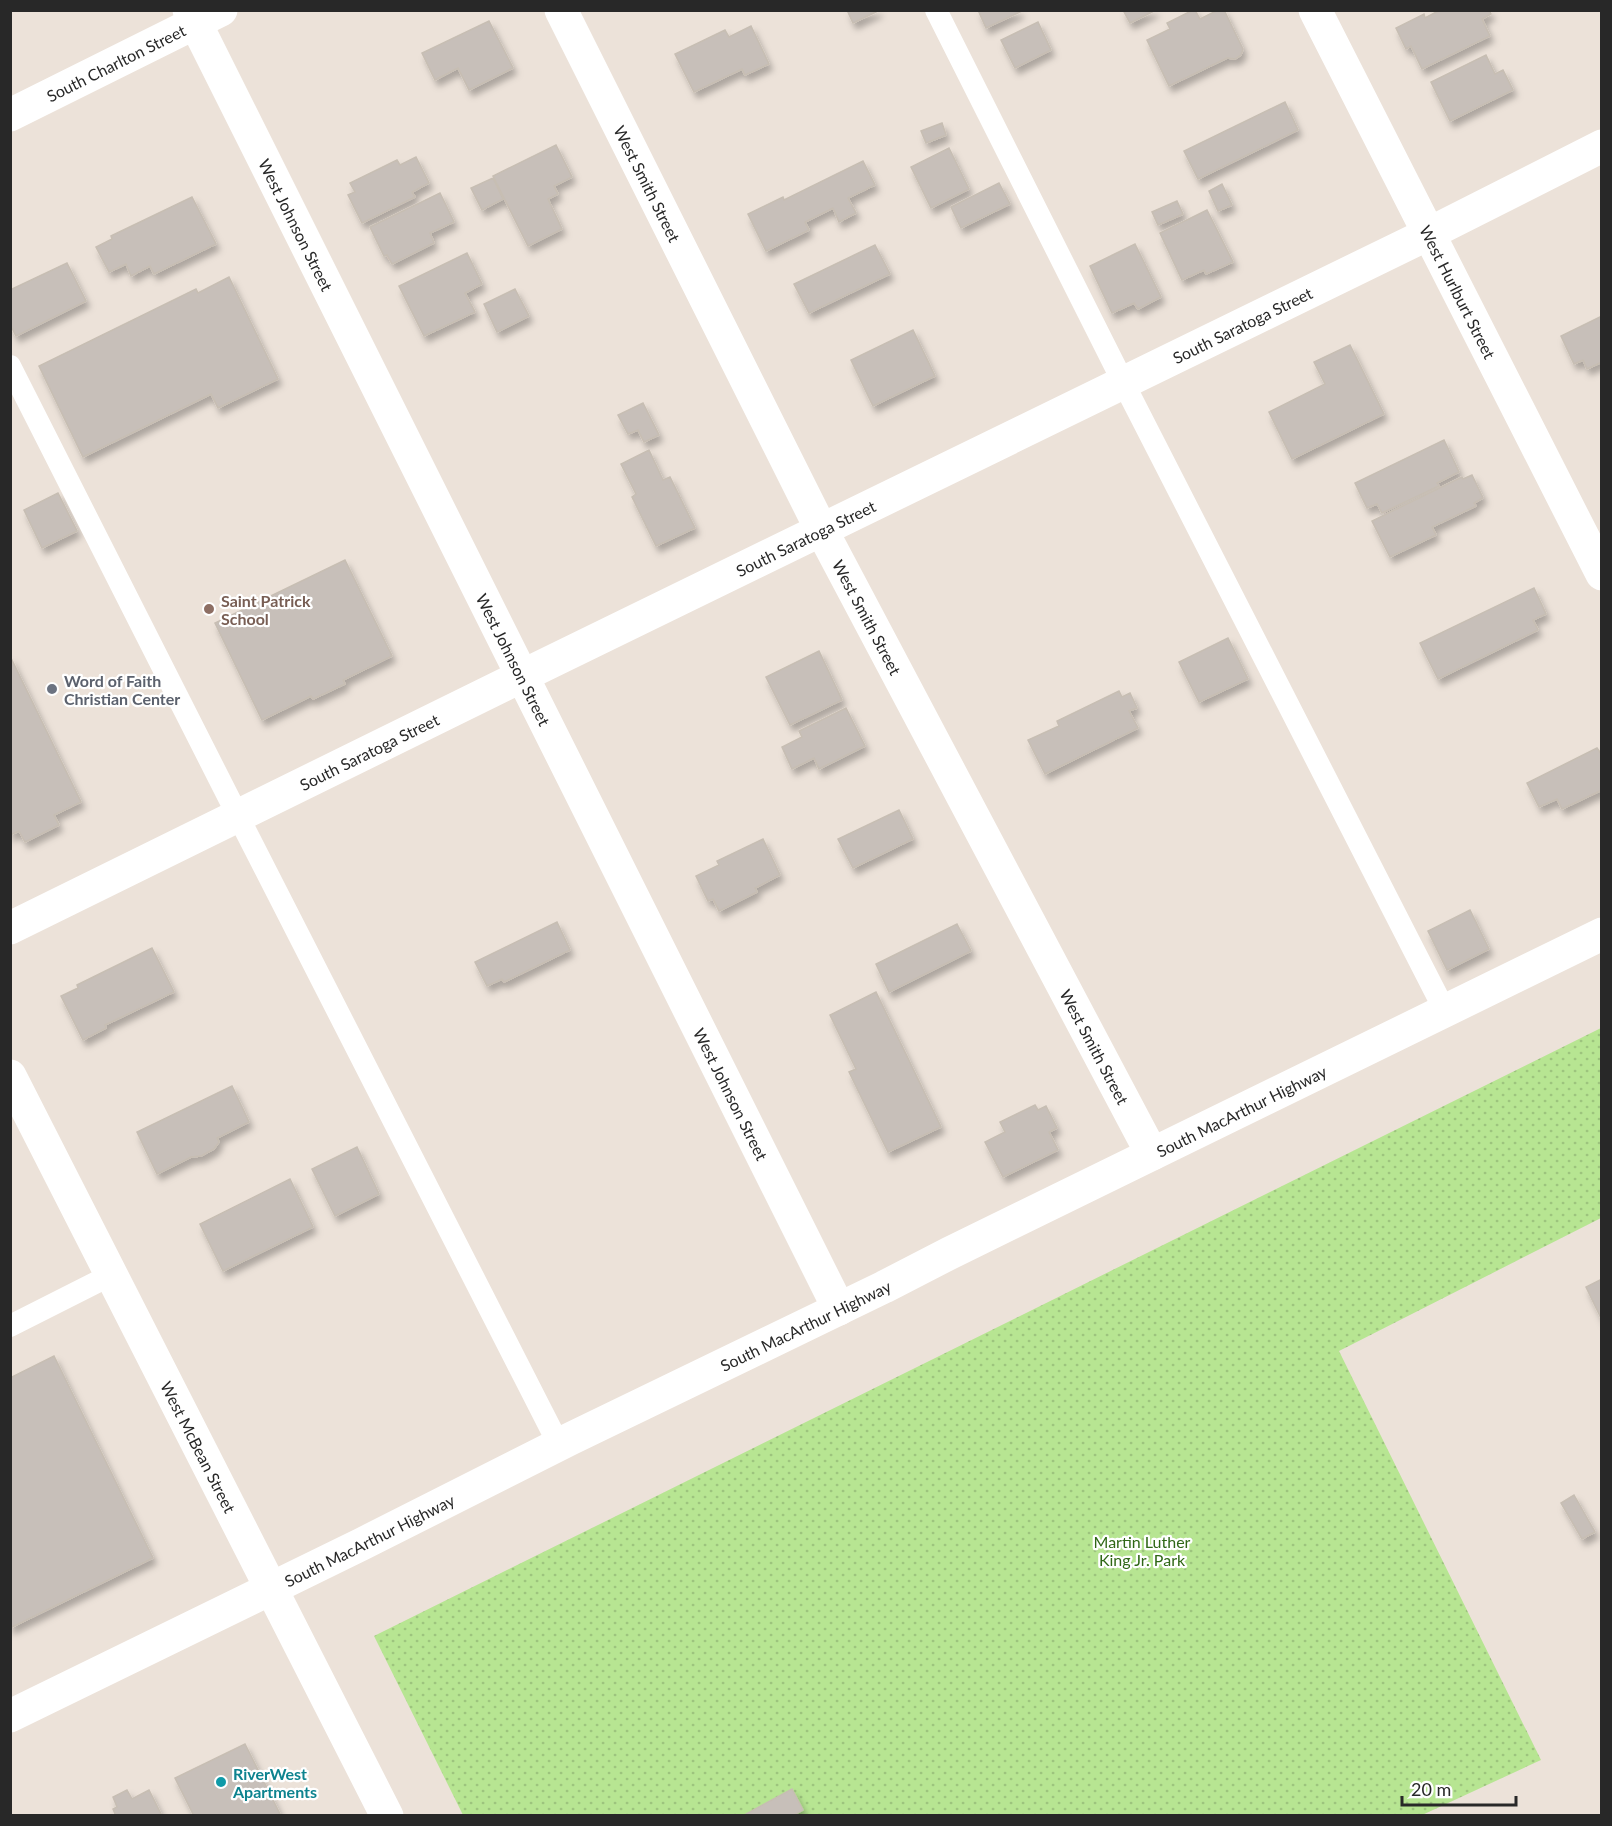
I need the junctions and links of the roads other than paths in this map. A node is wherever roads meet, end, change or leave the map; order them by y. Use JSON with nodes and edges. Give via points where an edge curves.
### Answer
{"nodes":[{"id":1,"x":561,"y":10,"type":"edge"},
{"id":2,"x":936,"y":10,"type":"edge"},
{"id":3,"x":1315,"y":10,"type":"edge"},
{"id":4,"x":202,"y":15,"type":"edge"},
{"id":5,"x":10,"y":115,"type":"edge"},
{"id":6,"x":1602,"y":146,"type":"edge"},
{"id":7,"x":1428,"y":234,"type":"junction"},
{"id":8,"x":10,"y":366,"type":"edge"},
{"id":9,"x":1123,"y":382,"type":"junction"},
{"id":10,"x":821,"y":530,"type":"junction"},
{"id":11,"x":1602,"y":574,"type":"edge"},
{"id":12,"x":522,"y":676,"type":"junction"},
{"id":13,"x":238,"y":816,"type":"junction"},
{"id":14,"x":10,"y":928,"type":"edge"},
{"id":15,"x":1602,"y":934,"type":"edge"},
{"id":16,"x":1445,"y":1011,"type":"junction"},
{"id":17,"x":10,"y":1076,"type":"edge"},
{"id":18,"x":1152,"y":1154,"type":"junction"},
{"id":19,"x":111,"y":1275,"type":"junction"},
{"id":20,"x":839,"y":1309,"type":"junction"},
{"id":21,"x":10,"y":1326,"type":"edge"},
{"id":22,"x":559,"y":1445,"type":"junction"},
{"id":23,"x":271,"y":1588,"type":"junction"},
{"id":24,"x":10,"y":1716,"type":"edge"},
{"id":25,"x":387,"y":1815,"type":"edge"}],
"edges":[{"from":1,"to":10,"type":"street","name":"West Smith Street"},
{"from":2,"to":9,"type":"lane"},
{"from":3,"to":7,"type":"street","name":"West Hurlburt Street"},
{"from":4,"to":5,"type":"street","name":"South Charlton Street"},
{"from":4,"to":12,"type":"street","name":"West Johnson Street"},
{"from":6,"to":7,"type":"street","name":"South Saratoga Street"},
{"from":7,"to":9,"type":"street","name":"South Saratoga Street"},
{"from":7,"to":11,"type":"street","name":"West Hurlburt Street"},
{"from":8,"to":13,"type":"lane"},
{"from":9,"to":10,"type":"street","name":"South Saratoga Street"},
{"from":9,"to":16,"type":"lane"},
{"from":10,"to":12,"type":"street","name":"South Saratoga Street"},
{"from":10,"to":18,"type":"street","name":"West Smith Street"},
{"from":12,"to":13,"type":"street","name":"South Saratoga Street"},
{"from":12,"to":20,"type":"street","name":"West Johnson Street"},
{"from":13,"to":14,"type":"street","name":"South Saratoga Street"},
{"from":13,"to":22,"type":"lane"},
{"from":15,"to":16,"type":"street","name":"South MacArthur Highway"},
{"from":16,"to":18,"type":"street","name":"South MacArthur Highway"},
{"from":17,"to":19,"type":"street","name":"West McBean Street"},
{"from":18,"to":20,"type":"street","name":"South MacArthur Highway"},
{"from":19,"to":21,"type":"lane"},
{"from":19,"to":23,"type":"street","name":"West McBean Street"},
{"from":20,"to":22,"type":"street","name":"South MacArthur Highway"},
{"from":22,"to":23,"type":"street","name":"South MacArthur Highway"},
{"from":23,"to":24,"type":"street","name":"South MacArthur Highway"},
{"from":23,"to":25,"type":"street","name":"West McBean Street"}]}
